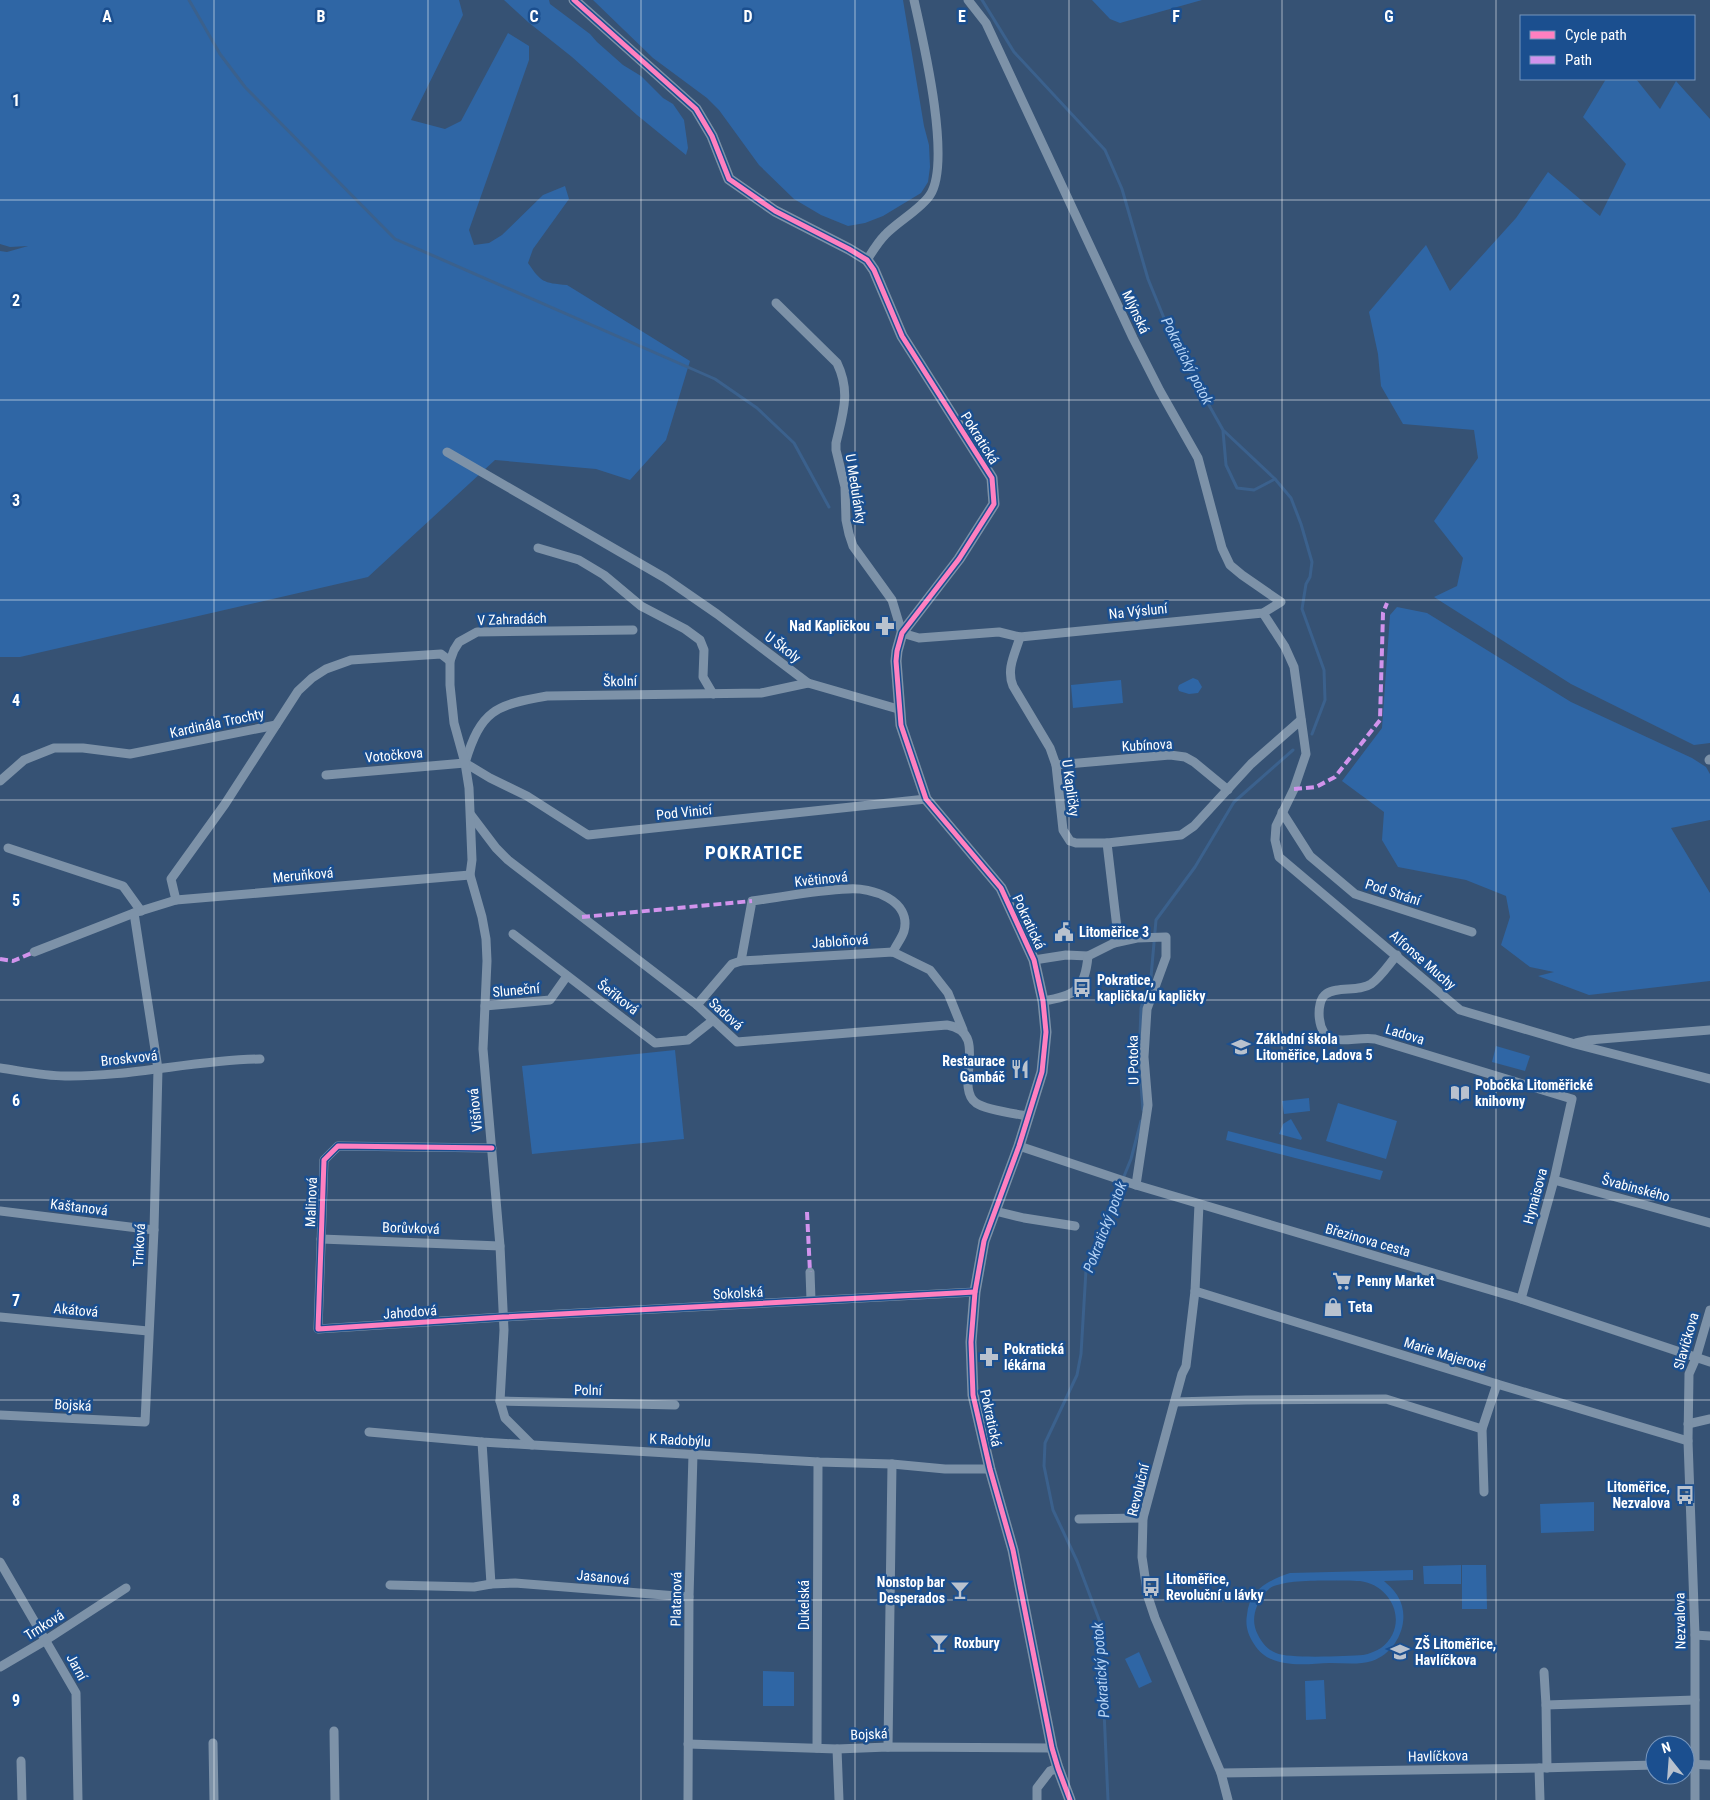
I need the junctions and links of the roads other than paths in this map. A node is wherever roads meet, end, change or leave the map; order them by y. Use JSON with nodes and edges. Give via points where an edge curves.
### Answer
{"nodes":[{"id":1,"x":574,"y":0,"type":"edge"},
{"id":2,"x":914,"y":0,"type":"edge"},
{"id":3,"x":968,"y":0,"type":"edge"},
{"id":4,"x":867,"y":260,"type":"junction"},
{"id":5,"x":776,"y":303,"type":"dead end"},
{"id":6,"x":447,"y":452,"type":"dead end"},
{"id":7,"x":538,"y":548,"type":"dead end"},
{"id":8,"x":1263,"y":613,"type":"junction"},
{"id":9,"x":633,"y":630,"type":"dead end"},
{"id":10,"x":902,"y":633,"type":"junction"},
{"id":11,"x":1020,"y":637,"type":"junction"},
{"id":12,"x":450,"y":661,"type":"junction"},
{"id":13,"x":808,"y":683,"type":"junction"},
{"id":14,"x":713,"y":694,"type":"junction"},
{"id":15,"x":898,"y":709,"type":"junction"},
{"id":16,"x":1301,"y":720,"type":"junction"},
{"id":17,"x":276,"y":725,"type":"junction"},
{"id":18,"x":465,"y":763,"type":"junction"},
{"id":19,"x":1056,"y":765,"type":"junction"},
{"id":20,"x":326,"y":775,"type":"dead end"},
{"id":21,"x":0,"y":780,"type":"edge"},
{"id":22,"x":1228,"y":790,"type":"junction"},
{"id":23,"x":926,"y":800,"type":"junction"},
{"id":24,"x":1282,"y":812,"type":"junction"},
{"id":25,"x":471,"y":815,"type":"junction"},
{"id":26,"x":1107,"y":843,"type":"junction"},
{"id":27,"x":8,"y":848,"type":"dead end"},
{"id":28,"x":470,"y":875,"type":"junction"},
{"id":29,"x":176,"y":900,"type":"junction"},
{"id":30,"x":137,"y":912,"type":"junction"},
{"id":31,"x":1472,"y":932,"type":"dead end"},
{"id":32,"x":513,"y":934,"type":"dead end"},
{"id":33,"x":1114,"y":943,"type":"junction"},
{"id":34,"x":34,"y":952,"type":"dead end"},
{"id":35,"x":892,"y":952,"type":"junction"},
{"id":36,"x":1397,"y":955,"type":"junction"},
{"id":37,"x":1088,"y":956,"type":"junction"},
{"id":38,"x":1034,"y":960,"type":"junction"},
{"id":39,"x":741,"y":961,"type":"junction"},
{"id":40,"x":567,"y":976,"type":"junction"},
{"id":41,"x":1043,"y":1001,"type":"junction"},
{"id":42,"x":697,"y":1005,"type":"junction"},
{"id":43,"x":485,"y":1006,"type":"junction"},
{"id":44,"x":712,"y":1021,"type":"junction"},
{"id":45,"x":963,"y":1030,"type":"junction"},
{"id":46,"x":1710,"y":1030,"type":"edge"},
{"id":47,"x":1574,"y":1044,"type":"junction"},
{"id":48,"x":260,"y":1059,"type":"dead end"},
{"id":49,"x":0,"y":1068,"type":"edge"},
{"id":50,"x":158,"y":1069,"type":"junction"},
{"id":51,"x":1710,"y":1079,"type":"edge"},
{"id":52,"x":1572,"y":1099,"type":"joint"},
{"id":53,"x":1028,"y":1116,"type":"junction"},
{"id":54,"x":1019,"y":1146,"type":"junction"},
{"id":55,"x":492,"y":1148,"type":"junction"},
{"id":56,"x":1554,"y":1180,"type":"junction"},
{"id":57,"x":1136,"y":1185,"type":"junction"},
{"id":58,"x":1199,"y":1204,"type":"junction"},
{"id":59,"x":0,"y":1211,"type":"edge"},
{"id":60,"x":995,"y":1212,"type":"junction"},
{"id":61,"x":1710,"y":1223,"type":"edge"},
{"id":62,"x":1075,"y":1226,"type":"dead end"},
{"id":63,"x":154,"y":1230,"type":"junction"},
{"id":64,"x":321,"y":1239,"type":"junction"},
{"id":65,"x":500,"y":1246,"type":"junction"},
{"id":66,"x":810,"y":1272,"type":"dead end"},
{"id":67,"x":1195,"y":1291,"type":"junction"},
{"id":68,"x":975,"y":1292,"type":"junction"},
{"id":69,"x":1521,"y":1299,"type":"junction"},
{"id":70,"x":811,"y":1300,"type":"junction"},
{"id":71,"x":1710,"y":1310,"type":"edge"},
{"id":72,"x":0,"y":1317,"type":"edge"},
{"id":73,"x":503,"y":1317,"type":"junction"},
{"id":74,"x":318,"y":1329,"type":"joint"},
{"id":75,"x":148,"y":1331,"type":"junction"},
{"id":76,"x":1696,"y":1358,"type":"junction"},
{"id":77,"x":1710,"y":1362,"type":"edge"},
{"id":78,"x":1497,"y":1384,"type":"junction"},
{"id":79,"x":500,"y":1402,"type":"junction"},
{"id":80,"x":1175,"y":1402,"type":"junction"},
{"id":81,"x":675,"y":1405,"type":"dead end"},
{"id":82,"x":0,"y":1416,"type":"edge"},
{"id":83,"x":1710,"y":1419,"type":"edge"},
{"id":84,"x":145,"y":1422,"type":"joint"},
{"id":85,"x":1688,"y":1424,"type":"junction"},
{"id":86,"x":1482,"y":1429,"type":"junction"},
{"id":87,"x":369,"y":1432,"type":"dead end"},
{"id":88,"x":1688,"y":1441,"type":"junction"},
{"id":89,"x":482,"y":1442,"type":"junction"},
{"id":90,"x":532,"y":1445,"type":"junction"},
{"id":91,"x":693,"y":1454,"type":"junction"},
{"id":92,"x":818,"y":1462,"type":"junction"},
{"id":93,"x":892,"y":1464,"type":"junction"},
{"id":94,"x":990,"y":1469,"type":"junction"},
{"id":95,"x":1484,"y":1492,"type":"dead end"},
{"id":96,"x":1144,"y":1518,"type":"junction"},
{"id":97,"x":1079,"y":1519,"type":"dead end"},
{"id":98,"x":0,"y":1562,"type":"edge"},
{"id":99,"x":491,"y":1584,"type":"junction"},
{"id":100,"x":390,"y":1585,"type":"dead end"},
{"id":101,"x":126,"y":1588,"type":"dead end"},
{"id":102,"x":689,"y":1597,"type":"junction"},
{"id":103,"x":1695,"y":1635,"type":"junction"},
{"id":104,"x":1710,"y":1636,"type":"edge"},
{"id":105,"x":46,"y":1640,"type":"junction"},
{"id":106,"x":0,"y":1667,"type":"edge"},
{"id":107,"x":1544,"y":1672,"type":"dead end"},
{"id":108,"x":1695,"y":1700,"type":"junction"},
{"id":109,"x":1546,"y":1705,"type":"junction"},
{"id":110,"x":334,"y":1731,"type":"dead end"},
{"id":111,"x":1692,"y":1735,"type":"edge"},
{"id":112,"x":213,"y":1743,"type":"dead end"},
{"id":113,"x":688,"y":1744,"type":"junction"},
{"id":114,"x":888,"y":1747,"type":"junction"},
{"id":115,"x":817,"y":1748,"type":"junction"},
{"id":116,"x":1052,"y":1748,"type":"junction"},
{"id":117,"x":837,"y":1749,"type":"junction"},
{"id":118,"x":21,"y":1761,"type":"dead end"},
{"id":119,"x":1695,"y":1764,"type":"edge"},
{"id":120,"x":1645,"y":1765,"type":"edge"},
{"id":121,"x":1710,"y":1765,"type":"edge"},
{"id":122,"x":1058,"y":1768,"type":"junction"},
{"id":123,"x":1543,"y":1768,"type":"junction"},
{"id":124,"x":1221,"y":1773,"type":"junction"},
{"id":125,"x":1692,"y":1785,"type":"edge"},
{"id":126,"x":22,"y":1800,"type":"edge"},
{"id":127,"x":78,"y":1800,"type":"edge"},
{"id":128,"x":214,"y":1800,"type":"edge"},
{"id":129,"x":335,"y":1800,"type":"edge"},
{"id":130,"x":688,"y":1800,"type":"edge"},
{"id":131,"x":839,"y":1800,"type":"edge"},
{"id":132,"x":1037,"y":1800,"type":"edge"},
{"id":133,"x":1070,"y":1800,"type":"edge"},
{"id":134,"x":1228,"y":1800,"type":"edge"},
{"id":135,"x":1540,"y":1800,"type":"edge"},
{"id":136,"x":1694,"y":1800,"type":"edge"}],
"edges":[{"from":1,"to":4,"type":"street","name":"Pokratická","via":[[696,110],[712,136],[730,179],[775,211]]},
{"from":2,"to":4,"type":"street","via":[[937,122],[936,184],[929,197],[883,236]]},
{"from":3,"to":8,"type":"street","name":"Mlýnská","via":[[986,24],[1134,338],[1198,458],[1222,548],[1230,565],[1281,602]]},
{"from":4,"to":10,"type":"street","name":"Pokratická","via":[[902,336],[992,478],[994,504],[959,558]]},
{"from":5,"to":10,"type":"street","name":"U Medulánky","via":[[837,363],[842,373],[846,400],[836,450],[845,487],[849,534],[853,546],[892,600]]},
{"from":6,"to":13,"type":"street","name":"U Školy","via":[[665,578]]},
{"from":7,"to":14,"type":"street","via":[[579,560],[604,575],[642,606],[700,640],[704,650],[702,677]]},
{"from":8,"to":11,"type":"street","name":"Na Výsluní"},
{"from":8,"to":16,"type":"street","via":[[1291,658]]},
{"from":9,"to":12,"type":"street","name":"V Zahradách","via":[[477,632],[459,642]]},
{"from":10,"to":11,"type":"street","name":"Na Výsluní","via":[[919,638],[999,632]]},
{"from":10,"to":15,"type":"street","name":"Pokratická","via":[[896,656]]},
{"from":11,"to":19,"type":"street","name":"U Kapličky","via":[[1009,671],[1012,686],[1050,748]]},
{"from":12,"to":17,"type":"street","name":"Kardinála Trochty","via":[[441,654],[351,660],[337,664],[312,678],[298,691]]},
{"from":12,"to":18,"type":"street","via":[[454,723]]},
{"from":13,"to":14,"type":"street","name":"Školní","via":[[761,693]]},
{"from":13,"to":15,"type":"street","name":"U Školy"},
{"from":14,"to":18,"type":"street","name":"Školní","via":[[548,696],[507,705],[495,710],[480,726],[472,738]]},
{"from":15,"to":23,"type":"street","name":"Pokratická","via":[[903,735]]},
{"from":16,"to":22,"type":"street","via":[[1251,764]]},
{"from":16,"to":24,"type":"street","name":"Alfonse Muchy","via":[[1306,754]]},
{"from":17,"to":21,"type":"street","name":"Kardinála Trochty","via":[[130,754],[54,748],[24,760]]},
{"from":17,"to":29,"type":"street","via":[[171,879]]},
{"from":18,"to":20,"type":"street","name":"Votočkova"},
{"from":18,"to":23,"type":"street","name":"Pod Vinicí","via":[[527,796],[588,835]]},
{"from":18,"to":25,"type":"street","name":"Višňová"},
{"from":19,"to":22,"type":"street","name":"Kubínova","via":[[1170,755],[1185,757]]},
{"from":19,"to":26,"type":"street","name":"U Kapličky","via":[[1065,836],[1076,843]]},
{"from":22,"to":26,"type":"street","via":[[1181,835]]},
{"from":23,"to":38,"type":"street","name":"Pokratická","via":[[1000,888]]},
{"from":24,"to":31,"type":"street","name":"Pod Strání","via":[[1310,856],[1355,894]]},
{"from":24,"to":36,"type":"street","name":"Alfonse Muchy","via":[[1275,840],[1279,857]]},
{"from":25,"to":28,"type":"street","name":"Višňová"},
{"from":25,"to":42,"type":"street","name":"Sadová","via":[[508,860]]},
{"from":26,"to":33,"type":"street","via":[[1117,928]]},
{"from":27,"to":30,"type":"street","via":[[123,886]]},
{"from":28,"to":29,"type":"street","name":"Meruňková"},
{"from":28,"to":43,"type":"street","name":"Višňová","via":[[486,939]]},
{"from":29,"to":30,"type":"street","name":"Meruňková"},
{"from":30,"to":34,"type":"street","name":"Meruňková"},
{"from":30,"to":50,"type":"street","name":"Trnková"},
{"from":32,"to":40,"type":"street","name":"Šeříková"},
{"from":33,"to":37,"type":"street"},
{"from":33,"to":57,"type":"street","name":"U Potoka","via":[[1163,937],[1166,957],[1147,1008],[1144,1057],[1148,1104]]},
{"from":35,"to":39,"type":"street","name":"Jabloňová"},
{"from":35,"to":39,"type":"street","name":"Květinová","via":[[904,931],[903,913],[899,906],[873,891],[850,888],[752,900]]},
{"from":35,"to":45,"type":"street","name":"Jabloňová","via":[[930,970],[948,993]]},
{"from":36,"to":47,"type":"street","name":"Alfonse Muchy","via":[[1460,1010]]},
{"from":36,"to":52,"type":"street","name":"Ladova","via":[[1371,983],[1332,991],[1322,998],[1321,1030],[1326,1037],[1333,1040],[1375,1039]]},
{"from":37,"to":38,"type":"street","via":[[1066,955]]},
{"from":37,"to":41,"type":"street","via":[[1087,971],[1078,990],[1061,998]]},
{"from":38,"to":41,"type":"street","name":"Pokratická"},
{"from":39,"to":42,"type":"street","via":[[732,964]]},
{"from":40,"to":43,"type":"street","name":"Sluneční","via":[[550,1000]]},
{"from":40,"to":44,"type":"street","name":"Šeříková","via":[[655,1043],[688,1040]]},
{"from":41,"to":53,"type":"street","name":"Pokratická","via":[[1046,1032],[1042,1072]]},
{"from":42,"to":44,"type":"street","name":"Sadová"},
{"from":43,"to":55,"type":"street","name":"Višňová","via":[[484,1062]]},
{"from":44,"to":45,"type":"street","name":"Sadová","via":[[737,1042],[947,1025]]},
{"from":45,"to":53,"type":"street","via":[[969,1045],[968,1084],[973,1100],[981,1106]]},
{"from":46,"to":47,"type":"street"},
{"from":47,"to":51,"type":"street","name":"Alfonse Muchy"},
{"from":48,"to":50,"type":"street","name":"Broskvová"},
{"from":49,"to":50,"type":"street","name":"Broskvová","via":[[64,1076]]},
{"from":50,"to":63,"type":"street","name":"Trnková"},
{"from":52,"to":56,"type":"street","name":"Hynaisova"},
{"from":53,"to":54,"type":"street","name":"Pokratická"},
{"from":54,"to":57,"type":"street","name":"Březinova cesta"},
{"from":54,"to":60,"type":"street","name":"Pokratická"},
{"from":55,"to":64,"type":"street","name":"Malinová","via":[[338,1146],[324,1160]]},
{"from":55,"to":65,"type":"street","name":"Višňová"},
{"from":56,"to":61,"type":"street","name":"Švabinského"},
{"from":56,"to":69,"type":"street","name":"Hynaisova"},
{"from":57,"to":58,"type":"street","name":"Březinova cesta"},
{"from":58,"to":67,"type":"street","name":"Revoluční"},
{"from":58,"to":69,"type":"street","name":"Březinova cesta"},
{"from":59,"to":63,"type":"street","name":"Kaštanová"},
{"from":60,"to":62,"type":"street"},
{"from":60,"to":68,"type":"street","name":"Pokratická","via":[[984,1241]]},
{"from":63,"to":75,"type":"street","name":"Trnková"},
{"from":64,"to":65,"type":"street","name":"Borůvková"},
{"from":64,"to":74,"type":"street","name":"Malinová"},
{"from":65,"to":73,"type":"street","name":"Višňová"},
{"from":66,"to":70,"type":"street"},
{"from":67,"to":78,"type":"street","name":"Marie Majerové"},
{"from":67,"to":80,"type":"street","name":"Revoluční","via":[[1186,1366]]},
{"from":68,"to":70,"type":"street","name":"Sokolská"},
{"from":68,"to":94,"type":"street","name":"Pokratická","via":[[973,1395]]},
{"from":69,"to":76,"type":"street","name":"Březinova cesta"},
{"from":70,"to":73,"type":"street","name":"Sokolská"},
{"from":71,"to":76,"type":"street","name":"Slavíčkova"},
{"from":72,"to":75,"type":"street","name":"Akátová"},
{"from":73,"to":74,"type":"street","name":"Jahodová"},
{"from":73,"to":79,"type":"street","name":"Višňová"},
{"from":75,"to":84,"type":"street","name":"Trnková"},
{"from":76,"to":77,"type":"street","name":"Březinova cesta"},
{"from":76,"to":85,"type":"street","name":"Slavíčkova","via":[[1689,1374]]},
{"from":78,"to":86,"type":"street"},
{"from":78,"to":88,"type":"street","name":"Marie Majerové"},
{"from":79,"to":81,"type":"street","name":"Polní"},
{"from":79,"to":90,"type":"street","name":"Višňová","via":[[505,1418]]},
{"from":80,"to":86,"type":"street","via":[[1386,1399]]},
{"from":80,"to":96,"type":"street","name":"Revoluční"},
{"from":82,"to":84,"type":"street","name":"Bojská"},
{"from":83,"to":85,"type":"street"},
{"from":85,"to":88,"type":"street","name":"Slavíčkova"},
{"from":86,"to":95,"type":"street"},
{"from":87,"to":89,"type":"street","name":"K Radobýlu"},
{"from":88,"to":103,"type":"street","name":"Nezvalova"},
{"from":89,"to":90,"type":"street","name":"K Radobýlu"},
{"from":89,"to":99,"type":"street"},
{"from":90,"to":91,"type":"street","name":"K Radobýlu"},
{"from":91,"to":92,"type":"street","name":"K Radobýlu"},
{"from":91,"to":102,"type":"street","name":"Platanová"},
{"from":92,"to":93,"type":"street","name":"K Radobýlu"},
{"from":92,"to":115,"type":"street","name":"Dukelská"},
{"from":93,"to":94,"type":"street","name":"K Radobýlu"},
{"from":93,"to":114,"type":"street"},
{"from":94,"to":116,"type":"street","name":"Pokratická","via":[[1013,1550]]},
{"from":96,"to":97,"type":"street"},
{"from":96,"to":124,"type":"street","name":"Revoluční","via":[[1142,1557],[1148,1598]]},
{"from":98,"to":105,"type":"street","name":"Jarní"},
{"from":99,"to":100,"type":"street","name":"Jasanová","via":[[474,1587]]},
{"from":99,"to":102,"type":"street","name":"Jasanová","via":[[515,1583]]},
{"from":101,"to":105,"type":"street","name":"Trnková"},
{"from":102,"to":113,"type":"street","name":"Platanová"},
{"from":103,"to":104,"type":"street"},
{"from":103,"to":108,"type":"street","name":"Nezvalova"},
{"from":105,"to":106,"type":"street","name":"Trnková"},
{"from":105,"to":127,"type":"street","name":"Jarní","via":[[76,1693]]},
{"from":107,"to":109,"type":"street"},
{"from":108,"to":109,"type":"street"},
{"from":108,"to":111,"type":"street","name":"Nezvalova"},
{"from":109,"to":123,"type":"street"},
{"from":110,"to":129,"type":"street"},
{"from":112,"to":128,"type":"street"},
{"from":113,"to":115,"type":"street","name":"Bojská"},
{"from":113,"to":130,"type":"street","name":"Platanová"},
{"from":114,"to":116,"type":"street","name":"Bojská"},
{"from":114,"to":117,"type":"street","name":"Bojská"},
{"from":115,"to":117,"type":"street","name":"Bojská"},
{"from":116,"to":122,"type":"street","name":"Pokratická"},
{"from":117,"to":131,"type":"street"},
{"from":118,"to":126,"type":"street"},
{"from":119,"to":121,"type":"street"},
{"from":120,"to":123,"type":"street","name":"Havlíčkova"},
{"from":122,"to":132,"type":"street","via":[[1050,1771],[1037,1788]]},
{"from":122,"to":133,"type":"street","name":"Pokratická"},
{"from":123,"to":124,"type":"street","name":"Havlíčkova"},
{"from":123,"to":135,"type":"street"},
{"from":124,"to":134,"type":"street","name":"Revoluční"},
{"from":125,"to":136,"type":"street","name":"Nezvalova"}]}
